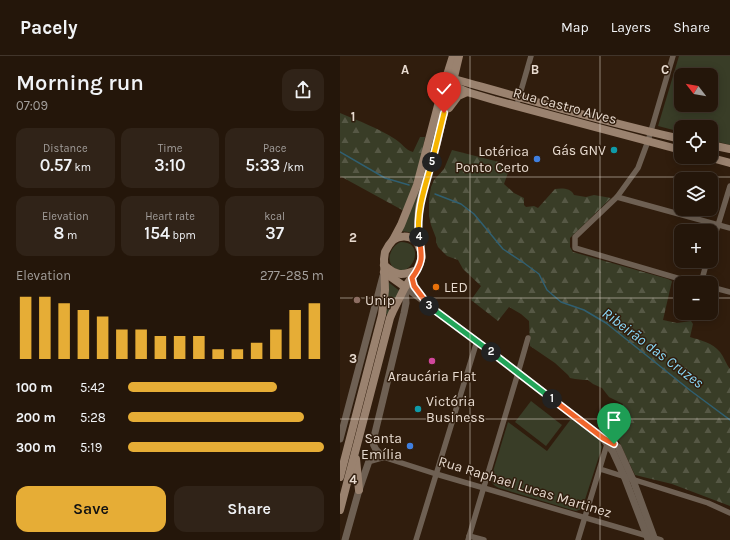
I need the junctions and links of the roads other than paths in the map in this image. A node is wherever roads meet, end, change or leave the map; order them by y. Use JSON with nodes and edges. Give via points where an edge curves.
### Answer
{"nodes":[{"id":1,"x":453,"y":56,"type":"edge"},
{"id":2,"x":459,"y":56,"type":"edge"},
{"id":3,"x":531,"y":56,"type":"edge"},
{"id":4,"x":673,"y":56,"type":"edge"},
{"id":5,"x":449,"y":82,"type":"junction"},
{"id":6,"x":497,"y":91,"type":"junction"},
{"id":7,"x":467,"y":92,"type":"junction"},
{"id":8,"x":519,"y":97,"type":"junction"},
{"id":9,"x":494,"y":100,"type":"junction"},
{"id":10,"x":516,"y":107,"type":"junction"},
{"id":11,"x":444,"y":114,"type":"junction"},
{"id":12,"x":651,"y":132,"type":"junction"},
{"id":13,"x":674,"y":137,"type":"edge"},
{"id":14,"x":648,"y":141,"type":"junction"},
{"id":15,"x":718,"y":146,"type":"edge"},
{"id":16,"x":674,"y":148,"type":"edge"},
{"id":17,"x":730,"y":149,"type":"edge"},
{"id":18,"x":718,"y":160,"type":"edge"},
{"id":19,"x":730,"y":163,"type":"edge"},
{"id":20,"x":730,"y":186,"type":"edge"},
{"id":21,"x":617,"y":197,"type":"junction"},
{"id":22,"x":714,"y":224,"type":"edge"},
{"id":23,"x":718,"y":225,"type":"joint"},
{"id":24,"x":730,"y":228,"type":"edge"},
{"id":25,"x":393,"y":240,"type":"junction"},
{"id":26,"x":422,"y":251,"type":"junction"},
{"id":27,"x":384,"y":268,"type":"junction"},
{"id":28,"x":417,"y":270,"type":"junction"},
{"id":29,"x":674,"y":277,"type":"edge"},
{"id":30,"x":412,"y":278,"type":"junction"},
{"id":31,"x":405,"y":287,"type":"junction"},
{"id":32,"x":718,"y":289,"type":"edge"},
{"id":33,"x":730,"y":292,"type":"edge"},
{"id":34,"x":430,"y":306,"type":"junction"},
{"id":35,"x":528,"y":338,"type":"dead end"},
{"id":36,"x":477,"y":341,"type":"junction"},
{"id":37,"x":518,"y":373,"type":"junction"},
{"id":38,"x":340,"y":438,"type":"edge"},
{"id":39,"x":606,"y":441,"type":"junction"},
{"id":40,"x":356,"y":452,"type":"junction"},
{"id":41,"x":383,"y":457,"type":"junction"},
{"id":42,"x":600,"y":469,"type":"junction"},
{"id":43,"x":436,"y":474,"type":"junction"},
{"id":44,"x":624,"y":476,"type":"junction"},
{"id":45,"x":340,"y":477,"type":"edge"},
{"id":46,"x":633,"y":480,"type":"junction"},
{"id":47,"x":484,"y":488,"type":"junction"},
{"id":48,"x":359,"y":490,"type":"junction"},
{"id":49,"x":340,"y":510,"type":"edge"},
{"id":50,"x":730,"y":513,"type":"edge"},
{"id":51,"x":585,"y":518,"type":"junction"},
{"id":52,"x":468,"y":538,"type":"edge"},
{"id":53,"x":653,"y":539,"type":"edge"},
{"id":54,"x":345,"y":540,"type":"edge"},
{"id":55,"x":416,"y":540,"type":"edge"},
{"id":56,"x":484,"y":540,"type":"edge"},
{"id":57,"x":578,"y":540,"type":"edge"}],
"edges":[{"from":1,"to":5,"type":"main road"},
{"from":2,"to":5,"type":"main road"},
{"from":3,"to":8,"type":"street"},
{"from":4,"to":12,"type":"street"},
{"from":5,"to":6,"type":"main road","name":"Rua Castro Alves"},
{"from":5,"to":7,"type":"main road","name":"Rua Castro Alves"},
{"from":5,"to":11,"type":"main road"},
{"from":5,"to":25,"type":"main road","via":[[441,94],[417,185]]},
{"from":6,"to":8,"type":"main road","name":"Rua Castro Alves"},
{"from":6,"to":9,"type":"main road"},
{"from":7,"to":9,"type":"main road","name":"Rua Castro Alves"},
{"from":7,"to":11,"type":"main road","via":[[458,96]]},
{"from":8,"to":10,"type":"street"},
{"from":8,"to":12,"type":"main road","name":"Rua Castro Alves"},
{"from":9,"to":10,"type":"main road","name":"Rua Castro Alves"},
{"from":10,"to":14,"type":"main road","name":"Rua Castro Alves"},
{"from":11,"to":26,"type":"main road","via":[[419,209],[418,227]]},
{"from":12,"to":13,"type":"main road","name":"Rua Castro Alves"},
{"from":12,"to":14,"type":"street"},
{"from":14,"to":16,"type":"main road","name":"Rua Castro Alves"},
{"from":14,"to":21,"type":"street","via":[[638,168]]},
{"from":15,"to":17,"type":"main road"},
{"from":18,"to":19,"type":"main road"},
{"from":20,"to":23,"type":"street"},
{"from":21,"to":22,"type":"street"},
{"from":21,"to":29,"type":"street","via":[[575,237],[575,248]]},
{"from":23,"to":24,"type":"street"},
{"from":25,"to":26,"type":"main road","via":[[397,237],[408,237],[415,241]]},
{"from":25,"to":27,"type":"main road","via":[[385,252]]},
{"from":26,"to":28,"type":"main road"},
{"from":27,"to":28,"type":"main road","via":[[401,274]]},
{"from":27,"to":31,"type":"main road"},
{"from":27,"to":38,"type":"street"},
{"from":27,"to":45,"type":"main road","via":[[382,315]]},
{"from":28,"to":30,"type":"main road"},
{"from":30,"to":31,"type":"main road"},
{"from":30,"to":34,"type":"street","via":[[414,286]]},
{"from":31,"to":34,"type":"street"},
{"from":31,"to":40,"type":"main road","via":[[390,318]]},
{"from":31,"to":41,"type":"street","via":[[404,313],[373,441],[374,448]]},
{"from":32,"to":33,"type":"street"},
{"from":34,"to":36,"type":"street"},
{"from":35,"to":37,"type":"street"},
{"from":36,"to":37,"type":"street"},
{"from":36,"to":43,"type":"street"},
{"from":37,"to":39,"type":"street"},
{"from":37,"to":47,"type":"street"},
{"from":39,"to":42,"type":"street"},
{"from":39,"to":44,"type":"street"},
{"from":39,"to":46,"type":"street","via":[[618,447]]},
{"from":40,"to":48,"type":"main road"},
{"from":40,"to":49,"type":"main road"},
{"from":41,"to":43,"type":"street","name":"Rua Raphael Lucas Martinez"},
{"from":41,"to":48,"type":"street","via":[[369,461]]},
{"from":42,"to":44,"type":"street"},
{"from":42,"to":51,"type":"street"},
{"from":43,"to":47,"type":"street","name":"Rua Raphael Lucas Martinez"},
{"from":43,"to":55,"type":"street"},
{"from":44,"to":46,"type":"street"},
{"from":44,"to":53,"type":"street"},
{"from":46,"to":50,"type":"street","via":[[708,503]]},
{"from":46,"to":53,"type":"street"},
{"from":47,"to":51,"type":"street","name":"Rua Raphael Lucas Martinez"},
{"from":47,"to":52,"type":"street"},
{"from":48,"to":54,"type":"street"},
{"from":51,"to":53,"type":"street","name":"Rua Raphael Lucas Martinez"},
{"from":51,"to":57,"type":"street"},
{"from":52,"to":56,"type":"street"}]}
